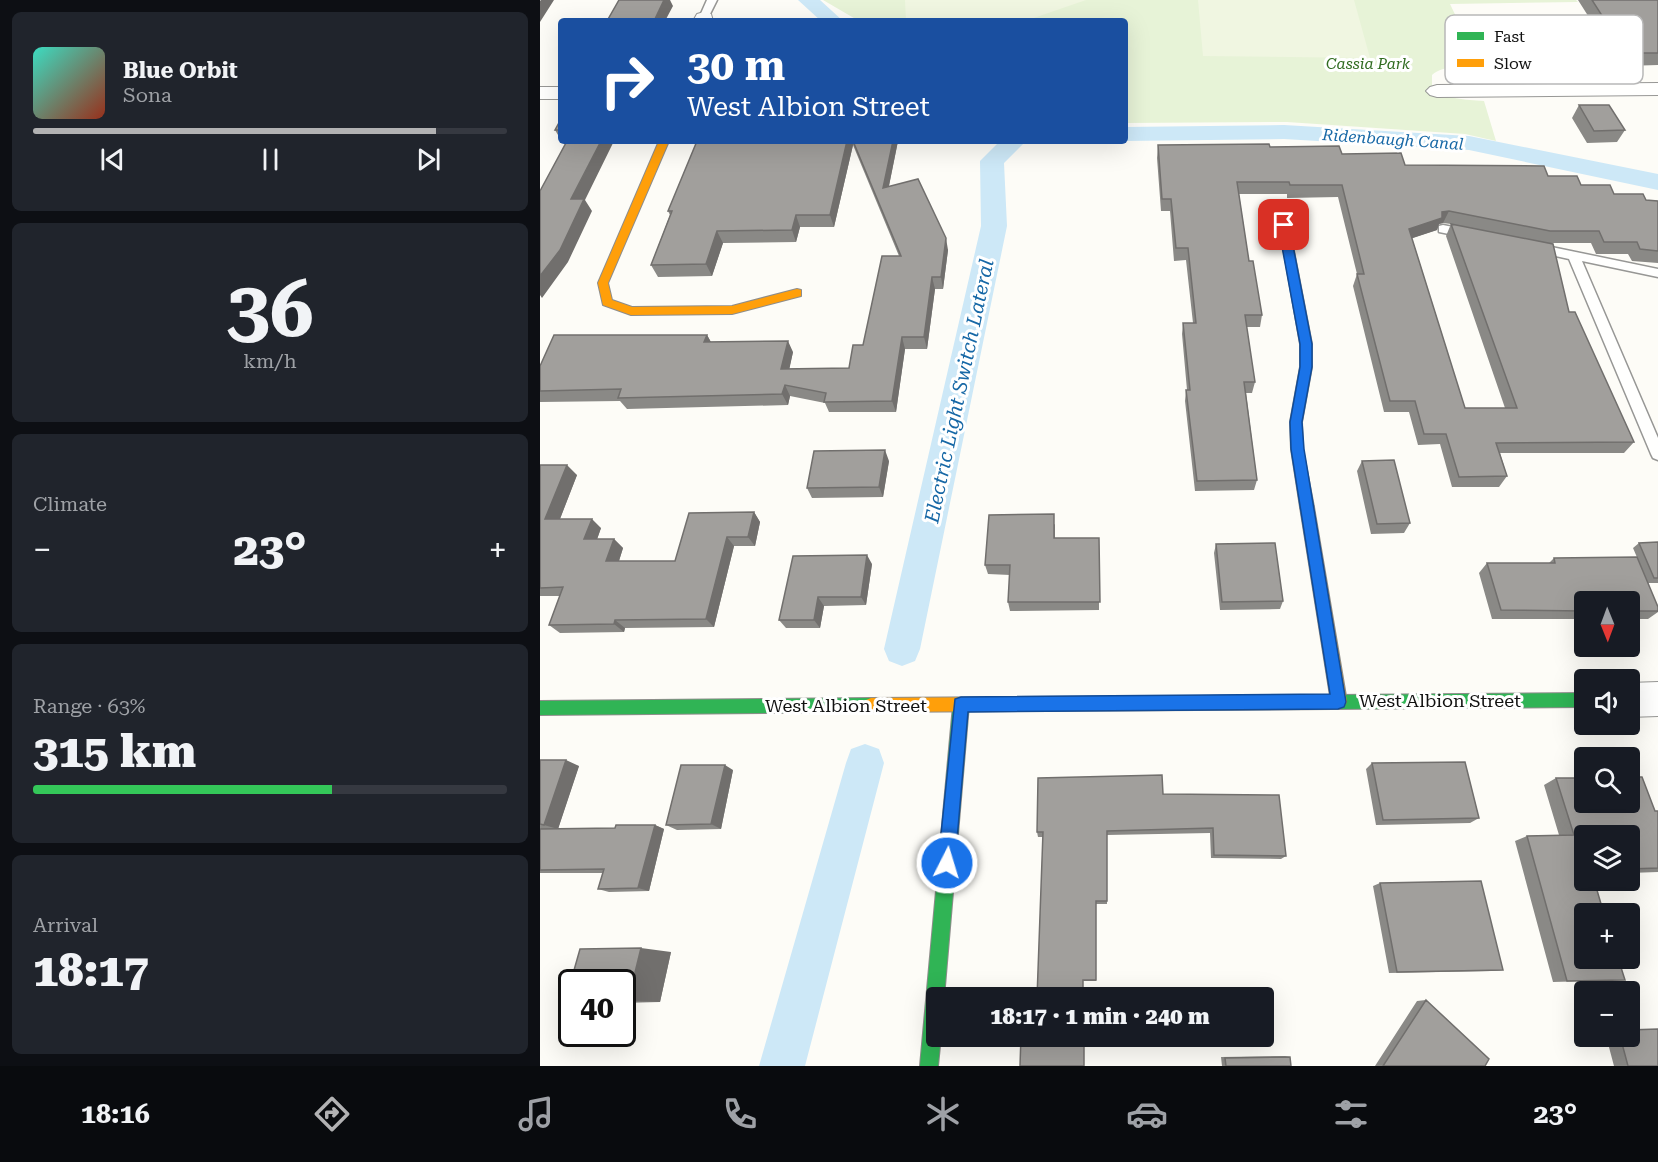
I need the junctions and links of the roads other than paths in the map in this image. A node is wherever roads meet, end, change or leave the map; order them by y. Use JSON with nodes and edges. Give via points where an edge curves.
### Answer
{"nodes":[{"id":1,"x":712,"y":0,"type":"edge"},
{"id":2,"x":705,"y":18,"type":"edge"},
{"id":3,"x":1658,"y":89,"type":"edge"},
{"id":4,"x":1437,"y":91,"type":"dead end"},
{"id":5,"x":663,"y":144,"type":"edge"},
{"id":6,"x":1284,"y":225,"type":"dead end"},
{"id":7,"x":1443,"y":229,"type":"edge"},
{"id":8,"x":1484,"y":237,"type":"edge"},
{"id":9,"x":1525,"y":246,"type":"edge"},
{"id":10,"x":1574,"y":256,"type":"junction"},
{"id":11,"x":1658,"y":273,"type":"edge"},
{"id":12,"x":797,"y":293,"type":"dead end"},
{"id":13,"x":1658,"y":454,"type":"edge"},
{"id":14,"x":1640,"y":699,"type":"edge"},
{"id":15,"x":1658,"y":699,"type":"edge"},
{"id":16,"x":1574,"y":700,"type":"edge"},
{"id":17,"x":1338,"y":702,"type":"junction"},
{"id":18,"x":961,"y":705,"type":"junction"},
{"id":19,"x":540,"y":708,"type":"edge"},
{"id":20,"x":929,"y":1066,"type":"edge"}],
"edges":[{"from":1,"to":2,"type":"lane"},
{"from":3,"to":4,"type":"street"},
{"from":5,"to":12,"type":"street","via":[[603,283],[607,302],[631,311],[732,310]]},
{"from":6,"to":17,"type":"street","via":[[1306,344],[1296,422],[1297,449]]},
{"from":7,"to":8,"type":"lane"},
{"from":9,"to":10,"type":"lane"},
{"from":10,"to":11,"type":"lane"},
{"from":10,"to":13,"type":"lane"},
{"from":14,"to":15,"type":"street"},
{"from":16,"to":17,"type":"street","name":"West Albion Street"},
{"from":17,"to":18,"type":"street","name":"West Albion Street"},
{"from":18,"to":19,"type":"street","name":"West Albion Street"},
{"from":18,"to":20,"type":"street"}]}
